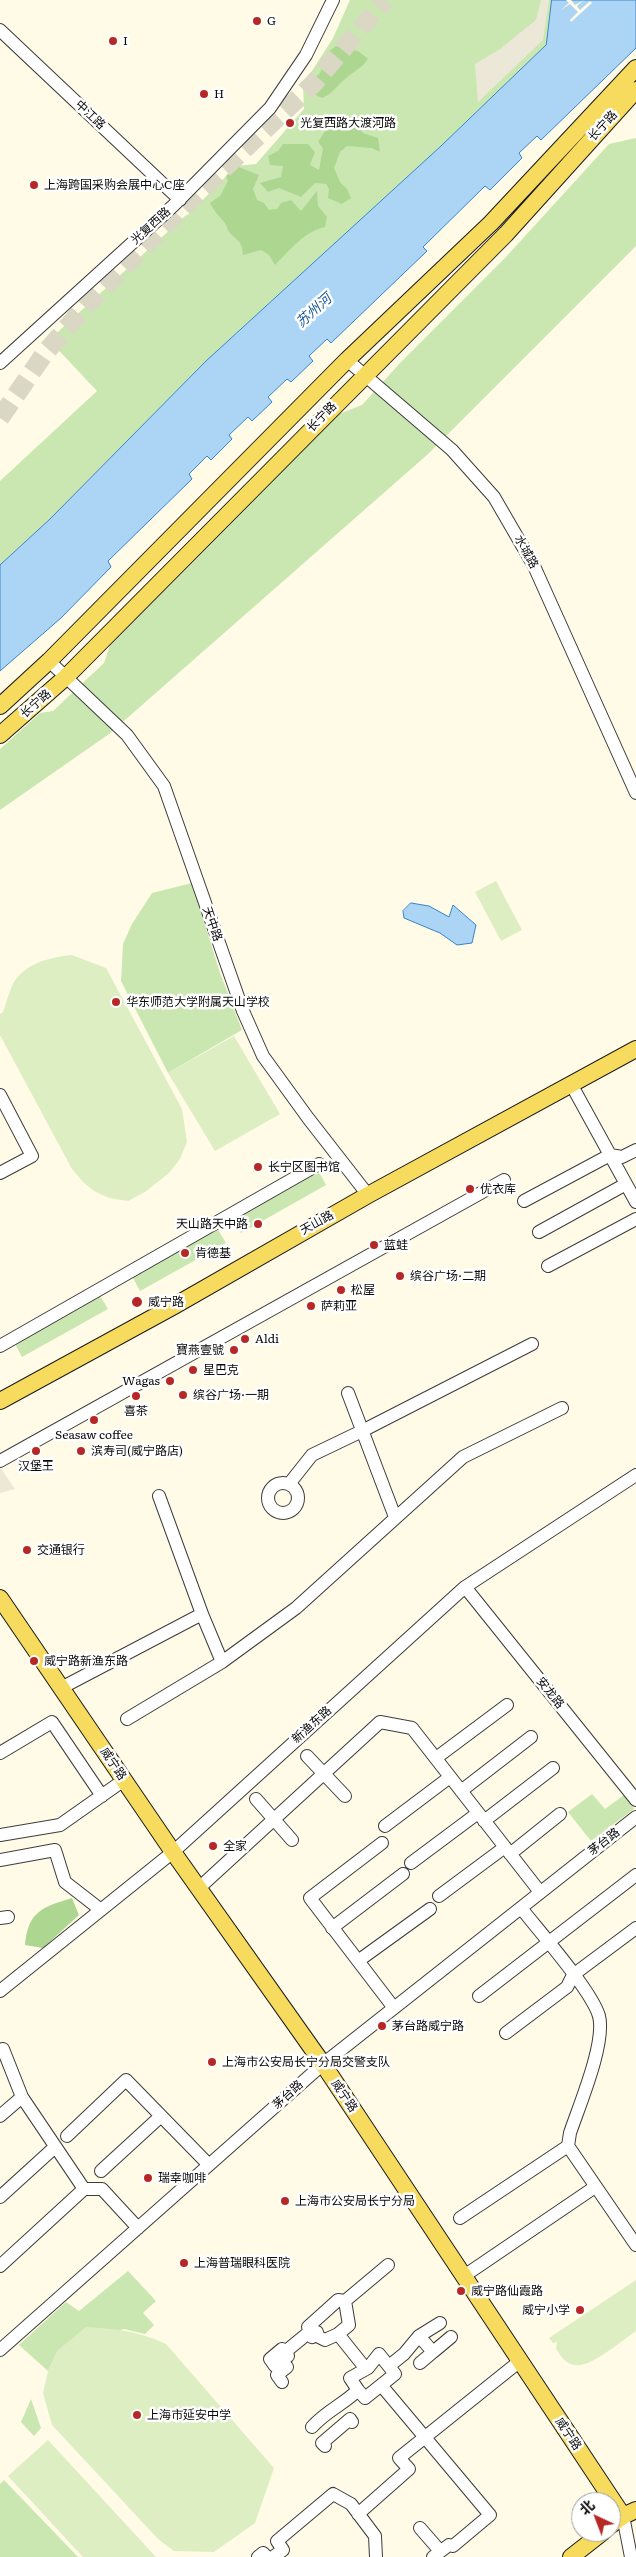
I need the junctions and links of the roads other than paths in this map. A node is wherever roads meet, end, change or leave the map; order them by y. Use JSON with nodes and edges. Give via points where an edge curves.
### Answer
{"nodes":[{"id":1,"x":333,"y":0,"type":"edge"},
{"id":2,"x":0,"y":30,"type":"edge"},
{"id":3,"x":636,"y":68,"type":"edge"},
{"id":4,"x":632,"y":90,"type":"edge"},
{"id":5,"x":180,"y":200,"type":"junction"},
{"id":6,"x":347,"y":360,"type":"junction"},
{"id":7,"x":0,"y":363,"type":"edge"},
{"id":8,"x":364,"y":375,"type":"junction"},
{"id":9,"x":50,"y":662,"type":"junction"},
{"id":10,"x":66,"y":677,"type":"junction"},
{"id":11,"x":0,"y":706,"type":"edge"},
{"id":12,"x":0,"y":735,"type":"edge"},
{"id":13,"x":636,"y":793,"type":"edge"},
{"id":14,"x":636,"y":1049,"type":"edge"},
{"id":15,"x":571,"y":1084,"type":"junction"},
{"id":16,"x":0,"y":1095,"type":"edge"},
{"id":17,"x":636,"y":1150,"type":"edge"},
{"id":18,"x":610,"y":1155,"type":"junction"},
{"id":19,"x":319,"y":1164,"type":"dead end"},
{"id":20,"x":0,"y":1174,"type":"edge"},
{"id":21,"x":504,"y":1180,"type":"dead end"},
{"id":22,"x":626,"y":1184,"type":"junction"},
{"id":23,"x":368,"y":1194,"type":"junction"},
{"id":24,"x":524,"y":1201,"type":"dead end"},
{"id":25,"x":636,"y":1202,"type":"edge"},
{"id":26,"x":636,"y":1219,"type":"edge"},
{"id":27,"x":539,"y":1232,"type":"dead end"},
{"id":28,"x":548,"y":1266,"type":"dead end"},
{"id":29,"x":532,"y":1344,"type":"dead end"},
{"id":30,"x":0,"y":1346,"type":"edge"},
{"id":31,"x":348,"y":1393,"type":"dead end"},
{"id":32,"x":0,"y":1401,"type":"edge"},
{"id":33,"x":562,"y":1408,"type":"dead end"},
{"id":34,"x":362,"y":1431,"type":"junction"},
{"id":35,"x":0,"y":1461,"type":"edge"},
{"id":36,"x":636,"y":1475,"type":"edge"},
{"id":37,"x":290,"y":1484,"type":"dead end"},
{"id":38,"x":158,"y":1496,"type":"dead end"},
{"id":39,"x":395,"y":1517,"type":"junction"},
{"id":40,"x":465,"y":1587,"type":"junction"},
{"id":41,"x":0,"y":1598,"type":"edge"},
{"id":42,"x":202,"y":1614,"type":"junction"},
{"id":43,"x":222,"y":1662,"type":"junction"},
{"id":44,"x":61,"y":1688,"type":"junction"},
{"id":45,"x":507,"y":1705,"type":"dead end"},
{"id":46,"x":127,"y":1719,"type":"dead end"},
{"id":47,"x":531,"y":1737,"type":"dead end"},
{"id":48,"x":0,"y":1753,"type":"edge"},
{"id":49,"x":307,"y":1756,"type":"dead end"},
{"id":50,"x":436,"y":1758,"type":"junction"},
{"id":51,"x":553,"y":1768,"type":"dead end"},
{"id":52,"x":324,"y":1774,"type":"junction"},
{"id":53,"x":450,"y":1777,"type":"junction"},
{"id":54,"x":124,"y":1780,"type":"junction"},
{"id":55,"x":461,"y":1791,"type":"junction"},
{"id":56,"x":102,"y":1796,"type":"junction"},
{"id":57,"x":345,"y":1796,"type":"dead end"},
{"id":58,"x":256,"y":1799,"type":"dead end"},
{"id":59,"x":636,"y":1800,"type":"edge"},
{"id":60,"x":560,"y":1814,"type":"dead end"},
{"id":61,"x":481,"y":1817,"type":"junction"},
{"id":62,"x":636,"y":1817,"type":"edge"},
{"id":63,"x":274,"y":1820,"type":"junction"},
{"id":64,"x":385,"y":1826,"type":"dead end"},
{"id":65,"x":0,"y":1834,"type":"edge"},
{"id":66,"x":292,"y":1840,"type":"dead end"},
{"id":67,"x":382,"y":1843,"type":"dead end"},
{"id":68,"x":507,"y":1850,"type":"junction"},
{"id":69,"x":173,"y":1852,"type":"junction"},
{"id":70,"x":0,"y":1860,"type":"edge"},
{"id":71,"x":410,"y":1863,"type":"dead end"},
{"id":72,"x":403,"y":1874,"type":"dead end"},
{"id":73,"x":636,"y":1875,"type":"edge"},
{"id":74,"x":199,"y":1888,"type":"junction"},
{"id":75,"x":540,"y":1892,"type":"junction"},
{"id":76,"x":439,"y":1896,"type":"dead end"},
{"id":77,"x":521,"y":1908,"type":"junction"},
{"id":78,"x":430,"y":1909,"type":"dead end"},
{"id":79,"x":101,"y":1910,"type":"junction"},
{"id":80,"x":332,"y":1928,"type":"junction"},
{"id":81,"x":636,"y":1928,"type":"edge"},
{"id":82,"x":548,"y":1943,"type":"junction"},
{"id":83,"x":358,"y":1961,"type":"junction"},
{"id":84,"x":573,"y":1975,"type":"junction"},
{"id":85,"x":0,"y":1991,"type":"edge"},
{"id":86,"x":479,"y":1996,"type":"dead end"},
{"id":87,"x":394,"y":2008,"type":"junction"},
{"id":88,"x":506,"y":2033,"type":"dead end"},
{"id":89,"x":0,"y":2050,"type":"edge"},
{"id":90,"x":323,"y":2064,"type":"junction"},
{"id":91,"x":22,"y":2097,"type":"junction"},
{"id":92,"x":0,"y":2116,"type":"edge"},
{"id":93,"x":161,"y":2116,"type":"junction"},
{"id":94,"x":67,"y":2136,"type":"dead end"},
{"id":95,"x":568,"y":2146,"type":"junction"},
{"id":96,"x":55,"y":2147,"type":"junction"},
{"id":97,"x":209,"y":2165,"type":"junction"},
{"id":98,"x":101,"y":2170,"type":"dead end"},
{"id":99,"x":595,"y":2187,"type":"junction"},
{"id":100,"x":84,"y":2189,"type":"junction"},
{"id":101,"x":0,"y":2197,"type":"edge"},
{"id":102,"x":460,"y":2218,"type":"dead end"},
{"id":103,"x":138,"y":2228,"type":"junction"},
{"id":104,"x":636,"y":2245,"type":"edge"},
{"id":105,"x":388,"y":2265,"type":"dead end"},
{"id":106,"x":0,"y":2266,"type":"edge"},
{"id":107,"x":464,"y":2276,"type":"junction"},
{"id":108,"x":342,"y":2305,"type":"junction"},
{"id":109,"x":440,"y":2323,"type":"dead end"},
{"id":110,"x":310,"y":2332,"type":"junction"},
{"id":111,"x":338,"y":2334,"type":"junction"},
{"id":112,"x":419,"y":2336,"type":"junction"},
{"id":113,"x":451,"y":2337,"type":"dead end"},
{"id":114,"x":0,"y":2350,"type":"edge"},
{"id":115,"x":433,"y":2352,"type":"junction"},
{"id":116,"x":520,"y":2361,"type":"junction"},
{"id":117,"x":420,"y":2363,"type":"dead end"},
{"id":118,"x":389,"y":2366,"type":"junction"},
{"id":119,"x":366,"y":2369,"type":"junction"},
{"id":120,"x":282,"y":2382,"type":"dead end"},
{"id":121,"x":381,"y":2385,"type":"junction"},
{"id":122,"x":358,"y":2390,"type":"junction"},
{"id":123,"x":324,"y":2414,"type":"junction"},
{"id":124,"x":352,"y":2422,"type":"dead end"},
{"id":125,"x":312,"y":2427,"type":"dead end"},
{"id":126,"x":338,"y":2430,"type":"junction"},
{"id":127,"x":424,"y":2437,"type":"junction"},
{"id":128,"x":324,"y":2446,"type":"dead end"},
{"id":129,"x":358,"y":2514,"type":"junction"},
{"id":130,"x":623,"y":2517,"type":"edge"},
{"id":131,"x":420,"y":2528,"type":"dead end"},
{"id":132,"x":590,"y":2542,"type":"edge"},
{"id":133,"x":443,"y":2553,"type":"edge"},
{"id":134,"x":258,"y":2557,"type":"edge"},
{"id":135,"x":267,"y":2557,"type":"edge"},
{"id":136,"x":274,"y":2557,"type":"edge"},
{"id":137,"x":376,"y":2557,"type":"edge"},
{"id":138,"x":571,"y":2557,"type":"edge"},
{"id":139,"x":631,"y":2557,"type":"edge"}],
"edges":[{"from":1,"to":5,"type":"street","name":"光复西路","via":[[306,55],[270,108]]},
{"from":2,"to":5,"type":"street","name":"中江路"},
{"from":3,"to":4,"type":"main road","name":"长宁路"},
{"from":4,"to":6,"type":"main road","name":"长宁路"},
{"from":4,"to":8,"type":"main road","name":"长宁路","via":[[506,234]]},
{"from":5,"to":7,"type":"street","name":"光复西路"},
{"from":6,"to":8,"type":"street","name":"水城路"},
{"from":6,"to":9,"type":"main road","name":"长宁路"},
{"from":8,"to":10,"type":"main road","name":"长宁路"},
{"from":8,"to":13,"type":"street","name":"水城路","via":[[452,450],[494,497],[534,566]]},
{"from":9,"to":10,"type":"street","name":"天中路"},
{"from":9,"to":11,"type":"main road","name":"长宁路"},
{"from":10,"to":12,"type":"main road","name":"长宁路"},
{"from":10,"to":23,"type":"street","name":"天中路","via":[[127,735],[164,786],[243,1011],[263,1056]]},
{"from":14,"to":15,"type":"main road","name":"天山路"},
{"from":15,"to":18,"type":"street"},
{"from":15,"to":23,"type":"main road","name":"天山路"},
{"from":16,"to":20,"type":"street","via":[[32,1156]]},
{"from":17,"to":18,"type":"street","via":[[622,1157]]},
{"from":18,"to":22,"type":"street"},
{"from":18,"to":24,"type":"street"},
{"from":19,"to":30,"type":"street"},
{"from":21,"to":35,"type":"street"},
{"from":22,"to":25,"type":"street"},
{"from":22,"to":27,"type":"street"},
{"from":23,"to":32,"type":"main road","name":"天山路","via":[[174,1306]]},
{"from":26,"to":28,"type":"street"},
{"from":29,"to":34,"type":"street"},
{"from":31,"to":34,"type":"street"},
{"from":33,"to":39,"type":"street","via":[[463,1457]]},
{"from":34,"to":37,"type":"street","via":[[312,1455]]},
{"from":34,"to":39,"type":"street"},
{"from":36,"to":40,"type":"street","name":"新渔东路"},
{"from":38,"to":42,"type":"street"},
{"from":39,"to":43,"type":"street","via":[[296,1608]]},
{"from":40,"to":59,"type":"street","name":"安龙路"},
{"from":40,"to":69,"type":"street","name":"新渔东路"},
{"from":41,"to":44,"type":"main road","name":"威宁路"},
{"from":42,"to":43,"type":"street"},
{"from":42,"to":44,"type":"street"},
{"from":43,"to":46,"type":"street"},
{"from":44,"to":54,"type":"main road","name":"威宁路"},
{"from":45,"to":50,"type":"street"},
{"from":47,"to":55,"type":"street"},
{"from":48,"to":56,"type":"street","via":[[52,1722]]},
{"from":49,"to":52,"type":"street"},
{"from":50,"to":52,"type":"street","via":[[412,1728],[380,1722]]},
{"from":50,"to":53,"type":"street"},
{"from":51,"to":61,"type":"street"},
{"from":52,"to":57,"type":"street"},
{"from":52,"to":63,"type":"street"},
{"from":53,"to":55,"type":"street"},
{"from":53,"to":64,"type":"street"},
{"from":54,"to":56,"type":"street"},
{"from":54,"to":69,"type":"main road","name":"威宁路"},
{"from":55,"to":61,"type":"street"},
{"from":56,"to":65,"type":"street","via":[[60,1825]]},
{"from":58,"to":63,"type":"street"},
{"from":60,"to":68,"type":"street"},
{"from":61,"to":68,"type":"street"},
{"from":61,"to":71,"type":"street"},
{"from":62,"to":75,"type":"street","name":"茅台路"},
{"from":63,"to":66,"type":"street"},
{"from":63,"to":74,"type":"street"},
{"from":67,"to":80,"type":"street","via":[[310,1898]]},
{"from":68,"to":75,"type":"street"},
{"from":68,"to":76,"type":"street"},
{"from":69,"to":74,"type":"main road","name":"威宁路"},
{"from":69,"to":79,"type":"street","name":"新渔东路"},
{"from":70,"to":79,"type":"street","via":[[55,1850],[65,1882]]},
{"from":72,"to":80,"type":"street"},
{"from":73,"to":82,"type":"street"},
{"from":74,"to":90,"type":"main road","name":"威宁路"},
{"from":75,"to":77,"type":"street","name":"茅台路"},
{"from":77,"to":82,"type":"street"},
{"from":77,"to":87,"type":"street","name":"茅台路"},
{"from":78,"to":83,"type":"street"},
{"from":79,"to":85,"type":"street","name":"新渔东路"},
{"from":80,"to":83,"type":"street"},
{"from":81,"to":84,"type":"street"},
{"from":82,"to":84,"type":"street"},
{"from":82,"to":86,"type":"street"},
{"from":83,"to":87,"type":"street"},
{"from":84,"to":88,"type":"street","via":[[567,1987]]},
{"from":84,"to":95,"type":"street","via":[[592,1999],[599,2017],[598,2045]]},
{"from":87,"to":90,"type":"street","name":"茅台路"},
{"from":89,"to":91,"type":"street","via":[[3,2049]]},
{"from":90,"to":97,"type":"street","name":"茅台路"},
{"from":90,"to":107,"type":"main road","name":"威宁路"},
{"from":91,"to":92,"type":"street"},
{"from":91,"to":96,"type":"street"},
{"from":93,"to":94,"type":"street","via":[[126,2080]]},
{"from":93,"to":97,"type":"street"},
{"from":93,"to":98,"type":"street"},
{"from":95,"to":99,"type":"street"},
{"from":95,"to":102,"type":"street"},
{"from":96,"to":100,"type":"street"},
{"from":96,"to":101,"type":"street"},
{"from":97,"to":103,"type":"street","name":"茅台路"},
{"from":99,"to":104,"type":"street"},
{"from":99,"to":107,"type":"street"},
{"from":100,"to":103,"type":"street","via":[[102,2189]]},
{"from":100,"to":106,"type":"street"},
{"from":103,"to":114,"type":"street","name":"茅台路"},
{"from":105,"to":108,"type":"street"},
{"from":107,"to":116,"type":"main road","name":"威宁路"},
{"from":108,"to":110,"type":"street"},
{"from":108,"to":111,"type":"street","via":[[349,2324]]},
{"from":109,"to":112,"type":"street"},
{"from":110,"to":111,"type":"street","via":[[325,2340]]},
{"from":110,"to":120,"type":"street","via":[[283,2356],[287,2367],[276,2375]]},
{"from":111,"to":119,"type":"street"},
{"from":112,"to":115,"type":"street"},
{"from":112,"to":118,"type":"street"},
{"from":113,"to":115,"type":"street"},
{"from":115,"to":117,"type":"street"},
{"from":116,"to":127,"type":"street"},
{"from":116,"to":130,"type":"main road","name":"威宁路"},
{"from":118,"to":119,"type":"street","via":[[378,2354]]},
{"from":118,"to":121,"type":"street","via":[[395,2374]]},
{"from":119,"to":122,"type":"street","via":[[350,2378]]},
{"from":121,"to":122,"type":"street","via":[[365,2398]]},
{"from":121,"to":127,"type":"street"},
{"from":122,"to":123,"type":"street"},
{"from":123,"to":125,"type":"street"},
{"from":123,"to":126,"type":"street"},
{"from":124,"to":126,"type":"street","via":[[350,2420]]},
{"from":126,"to":128,"type":"street","via":[[322,2443]]},
{"from":127,"to":129,"type":"street","via":[[399,2458],[409,2469]]},
{"from":127,"to":133,"type":"street","via":[[490,2515]]},
{"from":129,"to":136,"type":"street","via":[[351,2504],[333,2494],[277,2540],[283,2550]]},
{"from":129,"to":137,"type":"street","via":[[375,2536]]},
{"from":130,"to":139,"type":"street","name":"威宁路"},
{"from":131,"to":133,"type":"street"},
{"from":132,"to":138,"type":"main road"},
{"from":134,"to":135,"type":"street","via":[[263,2553]]}]}
